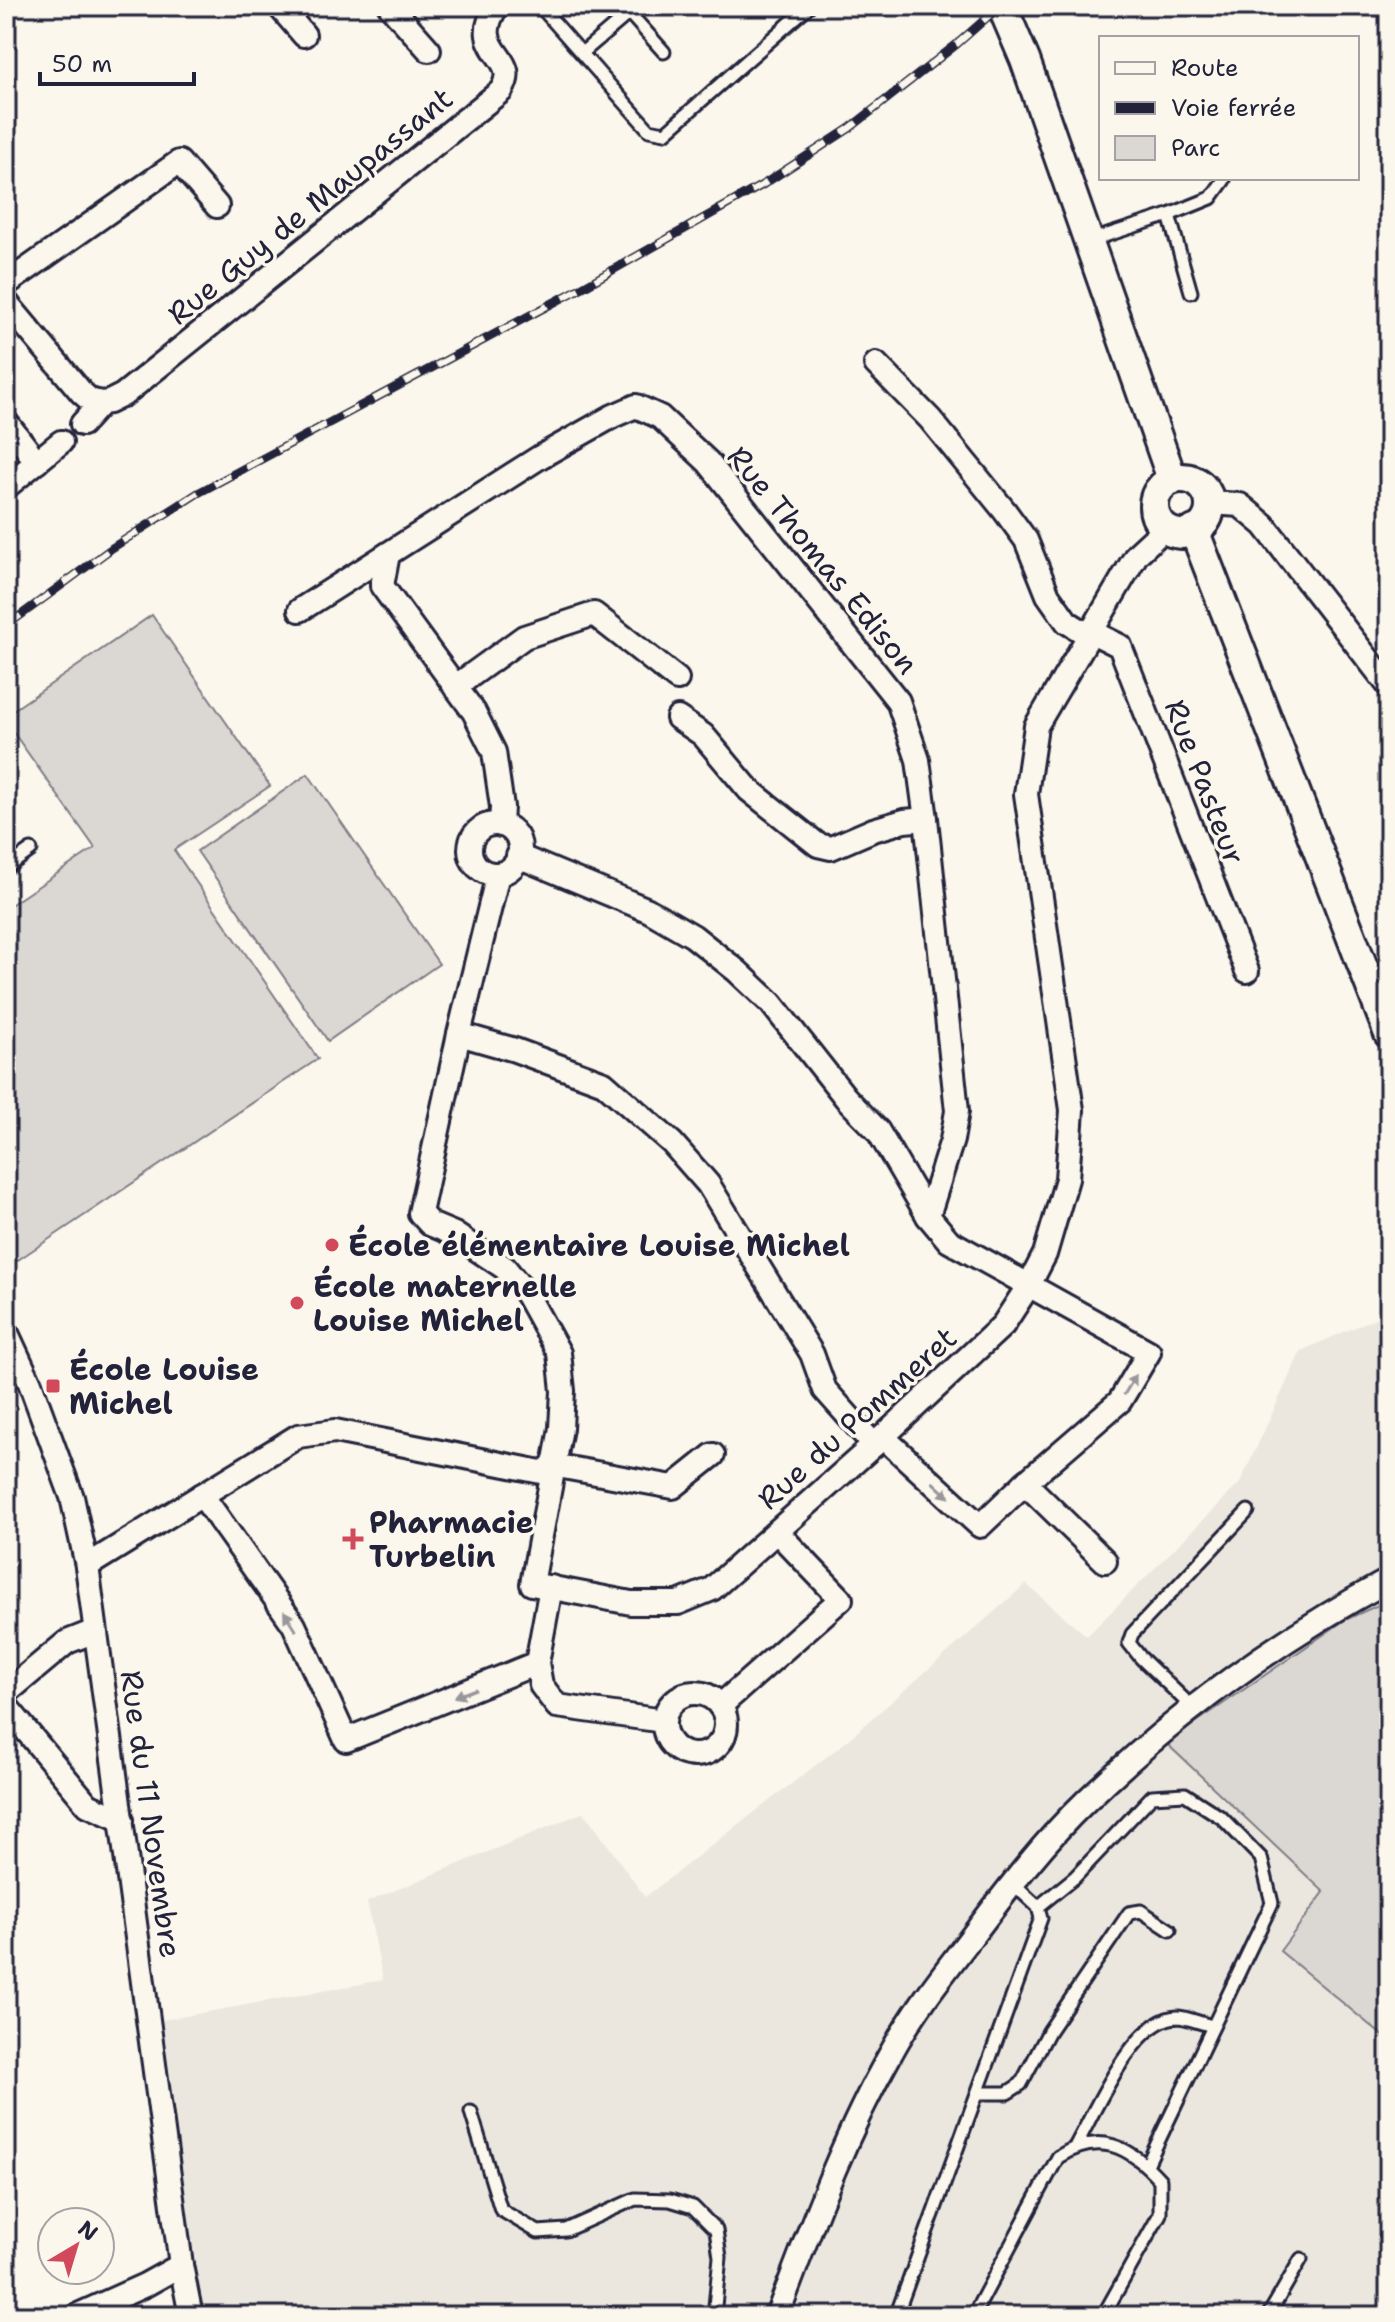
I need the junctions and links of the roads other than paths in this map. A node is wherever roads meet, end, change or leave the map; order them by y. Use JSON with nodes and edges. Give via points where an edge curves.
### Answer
{"nodes":[{"id":1,"x":279,"y":6,"type":"edge"},
{"id":2,"x":390,"y":6,"type":"edge"},
{"id":3,"x":497,"y":6,"type":"edge"},
{"id":4,"x":540,"y":6,"type":"edge"},
{"id":5,"x":809,"y":6,"type":"edge"},
{"id":6,"x":1002,"y":6,"type":"edge"},
{"id":7,"x":626,"y":9,"type":"edge"},
{"id":8,"x":304,"y":35,"type":"dead end"},
{"id":9,"x":429,"y":50,"type":"dead end"},
{"id":10,"x":664,"y":52,"type":"dead end"},
{"id":11,"x":582,"y":53,"type":"junction"},
{"id":12,"x":1224,"y":180,"type":"dead end"},
{"id":13,"x":217,"y":206,"type":"dead end"},
{"id":14,"x":1169,"y":215,"type":"junction"},
{"id":15,"x":1089,"y":241,"type":"junction"},
{"id":16,"x":6,"y":284,"type":"edge"},
{"id":17,"x":1191,"y":292,"type":"dead end"},
{"id":18,"x":6,"y":302,"type":"edge"},
{"id":19,"x":876,"y":364,"type":"dead end"},
{"id":20,"x":101,"y":403,"type":"junction"},
{"id":21,"x":6,"y":422,"type":"edge"},
{"id":22,"x":82,"y":424,"type":"dead end"},
{"id":23,"x":61,"y":442,"type":"dead end"},
{"id":24,"x":37,"y":462,"type":"junction"},
{"id":25,"x":1172,"y":479,"type":"junction"},
{"id":26,"x":6,"y":487,"type":"edge"},
{"id":27,"x":1211,"y":503,"type":"junction"},
{"id":28,"x":1163,"y":530,"type":"junction"},
{"id":29,"x":1194,"y":530,"type":"junction"},
{"id":30,"x":388,"y":554,"type":"junction"},
{"id":31,"x":300,"y":610,"type":"dead end"},
{"id":32,"x":1089,"y":633,"type":"junction"},
{"id":33,"x":677,"y":679,"type":"dead end"},
{"id":34,"x":1389,"y":686,"type":"edge"},
{"id":35,"x":455,"y":687,"type":"junction"},
{"id":36,"x":678,"y":718,"type":"dead end"},
{"id":37,"x":926,"y":819,"type":"junction"},
{"id":38,"x":501,"y":825,"type":"junction"},
{"id":39,"x":31,"y":850,"type":"dead end"},
{"id":40,"x":518,"y":856,"type":"junction"},
{"id":41,"x":6,"y":868,"type":"edge"},
{"id":42,"x":498,"y":874,"type":"junction"},
{"id":43,"x":1247,"y":971,"type":"dead end"},
{"id":44,"x":459,"y":1034,"type":"junction"},
{"id":45,"x":1389,"y":1034,"type":"edge"},
{"id":46,"x":928,"y":1216,"type":"junction"},
{"id":47,"x":1029,"y":1285,"type":"junction"},
{"id":48,"x":6,"y":1331,"type":"edge"},
{"id":49,"x":879,"y":1441,"type":"junction"},
{"id":50,"x":713,"y":1455,"type":"dead end"},
{"id":51,"x":552,"y":1470,"type":"junction"},
{"id":52,"x":1025,"y":1483,"type":"junction"},
{"id":53,"x":202,"y":1495,"type":"junction"},
{"id":54,"x":1248,"y":1511,"type":"dead end"},
{"id":55,"x":777,"y":1532,"type":"junction"},
{"id":56,"x":1105,"y":1561,"type":"dead end"},
{"id":57,"x":87,"y":1566,"type":"junction"},
{"id":58,"x":1389,"y":1580,"type":"edge"},
{"id":59,"x":551,"y":1587,"type":"junction"},
{"id":60,"x":95,"y":1631,"type":"junction"},
{"id":61,"x":537,"y":1663,"type":"junction"},
{"id":62,"x":6,"y":1693,"type":"edge"},
{"id":63,"x":6,"y":1706,"type":"edge"},
{"id":64,"x":720,"y":1706,"type":"junction"},
{"id":65,"x":1193,"y":1708,"type":"junction"},
{"id":66,"x":664,"y":1721,"type":"junction"},
{"id":67,"x":122,"y":1820,"type":"junction"},
{"id":68,"x":1013,"y":1884,"type":"junction"},
{"id":69,"x":1038,"y":1907,"type":"junction"},
{"id":70,"x":1170,"y":1930,"type":"dead end"},
{"id":71,"x":1213,"y":2026,"type":"junction"},
{"id":72,"x":978,"y":2093,"type":"junction"},
{"id":73,"x":471,"y":2112,"type":"dead end"},
{"id":74,"x":1076,"y":2145,"type":"junction"},
{"id":75,"x":1147,"y":2165,"type":"junction"},
{"id":76,"x":1301,"y":2259,"type":"dead end"},
{"id":77,"x":181,"y":2265,"type":"junction"},
{"id":78,"x":76,"y":2316,"type":"edge"},
{"id":79,"x":191,"y":2316,"type":"edge"},
{"id":80,"x":714,"y":2316,"type":"edge"},
{"id":81,"x":777,"y":2316,"type":"edge"},
{"id":82,"x":896,"y":2316,"type":"edge"},
{"id":83,"x":973,"y":2316,"type":"edge"},
{"id":84,"x":1103,"y":2316,"type":"edge"},
{"id":85,"x":1268,"y":2316,"type":"edge"}],
"edges":[{"from":1,"to":8,"type":"street"},
{"from":2,"to":9,"type":"street"},
{"from":3,"to":20,"type":"street","name":"Rue Guy de Maupassant","via":[[486,25],[487,40],[507,70],[501,91],[123,395]]},
{"from":4,"to":11,"type":"lane"},
{"from":5,"to":11,"type":"lane","via":[[665,133],[649,130]]},
{"from":6,"to":15,"type":"street"},
{"from":7,"to":10,"type":"lane"},
{"from":7,"to":11,"type":"lane"},
{"from":12,"to":14,"type":"lane","via":[[1211,198]]},
{"from":13,"to":16,"type":"street","via":[[179,162]]},
{"from":14,"to":15,"type":"lane"},
{"from":14,"to":17,"type":"lane"},
{"from":15,"to":25,"type":"street"},
{"from":18,"to":20,"type":"street","via":[[19,334],[90,400]]},
{"from":19,"to":32,"type":"street","name":"Rue Pasteur","via":[[930,419],[1004,510],[1026,540],[1048,595],[1067,622]]},
{"from":20,"to":22,"type":"street","name":"Rue Guy de Maupassant"},
{"from":21,"to":24,"type":"street"},
{"from":23,"to":24,"type":"street"},
{"from":24,"to":26,"type":"street"},
{"from":25,"to":27,"type":"street","via":[[1200,483]]},
{"from":25,"to":28,"type":"street","via":[[1159,488],[1153,510]]},
{"from":27,"to":29,"type":"street","via":[[1205,524]]},
{"from":27,"to":34,"type":"street","via":[[1240,505],[1264,525]]},
{"from":28,"to":29,"type":"street","via":[[1185,535]]},
{"from":28,"to":32,"type":"street","name":"Rue du Pommeret","via":[[1137,554]]},
{"from":29,"to":45,"type":"street"},
{"from":30,"to":31,"type":"street","name":"Rue Thomas Edison"},
{"from":30,"to":35,"type":"street","via":[[382,586]]},
{"from":30,"to":37,"type":"street","name":"Rue Thomas Edison","via":[[613,416],[636,406],[660,417],[708,462],[898,701],[918,760]]},
{"from":32,"to":43,"type":"street","name":"Rue Pasteur","via":[[1120,646]]},
{"from":32,"to":47,"type":"street","name":"Rue du Pommeret","via":[[1036,726],[1026,794],[1072,1110],[1067,1179],[1045,1254]]},
{"from":33,"to":35,"type":"street","via":[[594,614],[524,637]]},
{"from":35,"to":38,"type":"street","via":[[494,752]]},
{"from":36,"to":37,"type":"street","via":[[703,735],[749,790],[818,845],[831,848],[873,830]]},
{"from":37,"to":46,"type":"street","name":"Rue Thomas Edison","via":[[957,1111]]},
{"from":38,"to":40,"type":"street","via":[[518,838]]},
{"from":38,"to":42,"type":"street","via":[[475,833],[470,852],[479,869]]},
{"from":39,"to":41,"type":"lane"},
{"from":40,"to":42,"type":"street","via":[[509,870]]},
{"from":40,"to":46,"type":"street","via":[[648,910],[737,971],[771,1003],[878,1131]]},
{"from":42,"to":44,"type":"street"},
{"from":44,"to":49,"type":"street","via":[[604,1083],[672,1143],[716,1197],[812,1354],[825,1390]]},
{"from":44,"to":51,"type":"street","via":[[420,1213],[505,1268],[527,1295],[559,1353],[561,1428]]},
{"from":46,"to":47,"type":"street","via":[[949,1241]]},
{"from":47,"to":49,"type":"street","name":"Rue du Pommeret","via":[[1003,1325]]},
{"from":52,"to":47,"type":"street","one_way":true,"via":[[1120,1401],[1149,1352]]},
{"from":48,"to":57,"type":"street","name":"Rue du 11 Novembre","via":[[72,1497]]},
{"from":49,"to":52,"type":"street","one_way":true,"via":[[980,1526]]},
{"from":49,"to":55,"type":"street","name":"Rue du Pommeret"},
{"from":50,"to":51,"type":"street","via":[[673,1487]]},
{"from":51,"to":53,"type":"street","via":[[335,1431],[298,1436]]},
{"from":51,"to":59,"type":"street","via":[[532,1584]]},
{"from":52,"to":56,"type":"street"},
{"from":53,"to":57,"type":"street"},
{"from":61,"to":53,"type":"street","one_way":true,"via":[[346,1740],[294,1625]]},
{"from":54,"to":65,"type":"lane","via":[[1129,1643]]},
{"from":55,"to":59,"type":"street","name":"Rue du Pommeret","via":[[712,1589],[678,1603],[631,1603]]},
{"from":55,"to":64,"type":"street","via":[[841,1599]]},
{"from":57,"to":60,"type":"street","name":"Rue du 11 Novembre"},
{"from":58,"to":65,"type":"street","via":[[1296,1634]]},
{"from":59,"to":61,"type":"street"},
{"from":60,"to":62,"type":"street","via":[[67,1642]]},
{"from":60,"to":67,"type":"street","name":"Rue du 11 Novembre"},
{"from":61,"to":66,"type":"street","via":[[541,1685],[557,1706]]},
{"from":63,"to":67,"type":"street","via":[[88,1805]]},
{"from":64,"to":66,"type":"street","via":[[713,1698],[692,1693],[673,1702]]},
{"from":64,"to":66,"type":"street","via":[[725,1734],[704,1754],[675,1748]]},
{"from":65,"to":68,"type":"street","via":[[1084,1803]]},
{"from":67,"to":77,"type":"street","name":"Rue du 11 Novembre"},
{"from":68,"to":69,"type":"lane"},
{"from":68,"to":81,"type":"street","via":[[891,2052],[848,2133]]},
{"from":69,"to":71,"type":"lane","via":[[1075,1877],[1152,1796],[1185,1794],[1222,1818],[1261,1858],[1272,1903]]},
{"from":69,"to":72,"type":"lane","via":[[1036,1936]]},
{"from":70,"to":72,"type":"lane","via":[[1141,1911],[1129,1913],[1049,2031],[1021,2084],[1007,2093]]},
{"from":71,"to":74,"type":"lane","via":[[1176,2017],[1155,2025],[1128,2051]]},
{"from":71,"to":75,"type":"lane"},
{"from":72,"to":82,"type":"lane"},
{"from":73,"to":80,"type":"lane","via":[[501,2210],[538,2232],[566,2230],[635,2199],[693,2207],[716,2230],[720,2257]]},
{"from":74,"to":75,"type":"lane","via":[[1103,2142]]},
{"from":74,"to":83,"type":"lane","via":[[1058,2157]]},
{"from":75,"to":84,"type":"lane","via":[[1160,2180],[1160,2214]]},
{"from":76,"to":85,"type":"lane"},
{"from":77,"to":78,"type":"street"},
{"from":77,"to":79,"type":"street","name":"Rue du 11 Novembre"}]}
